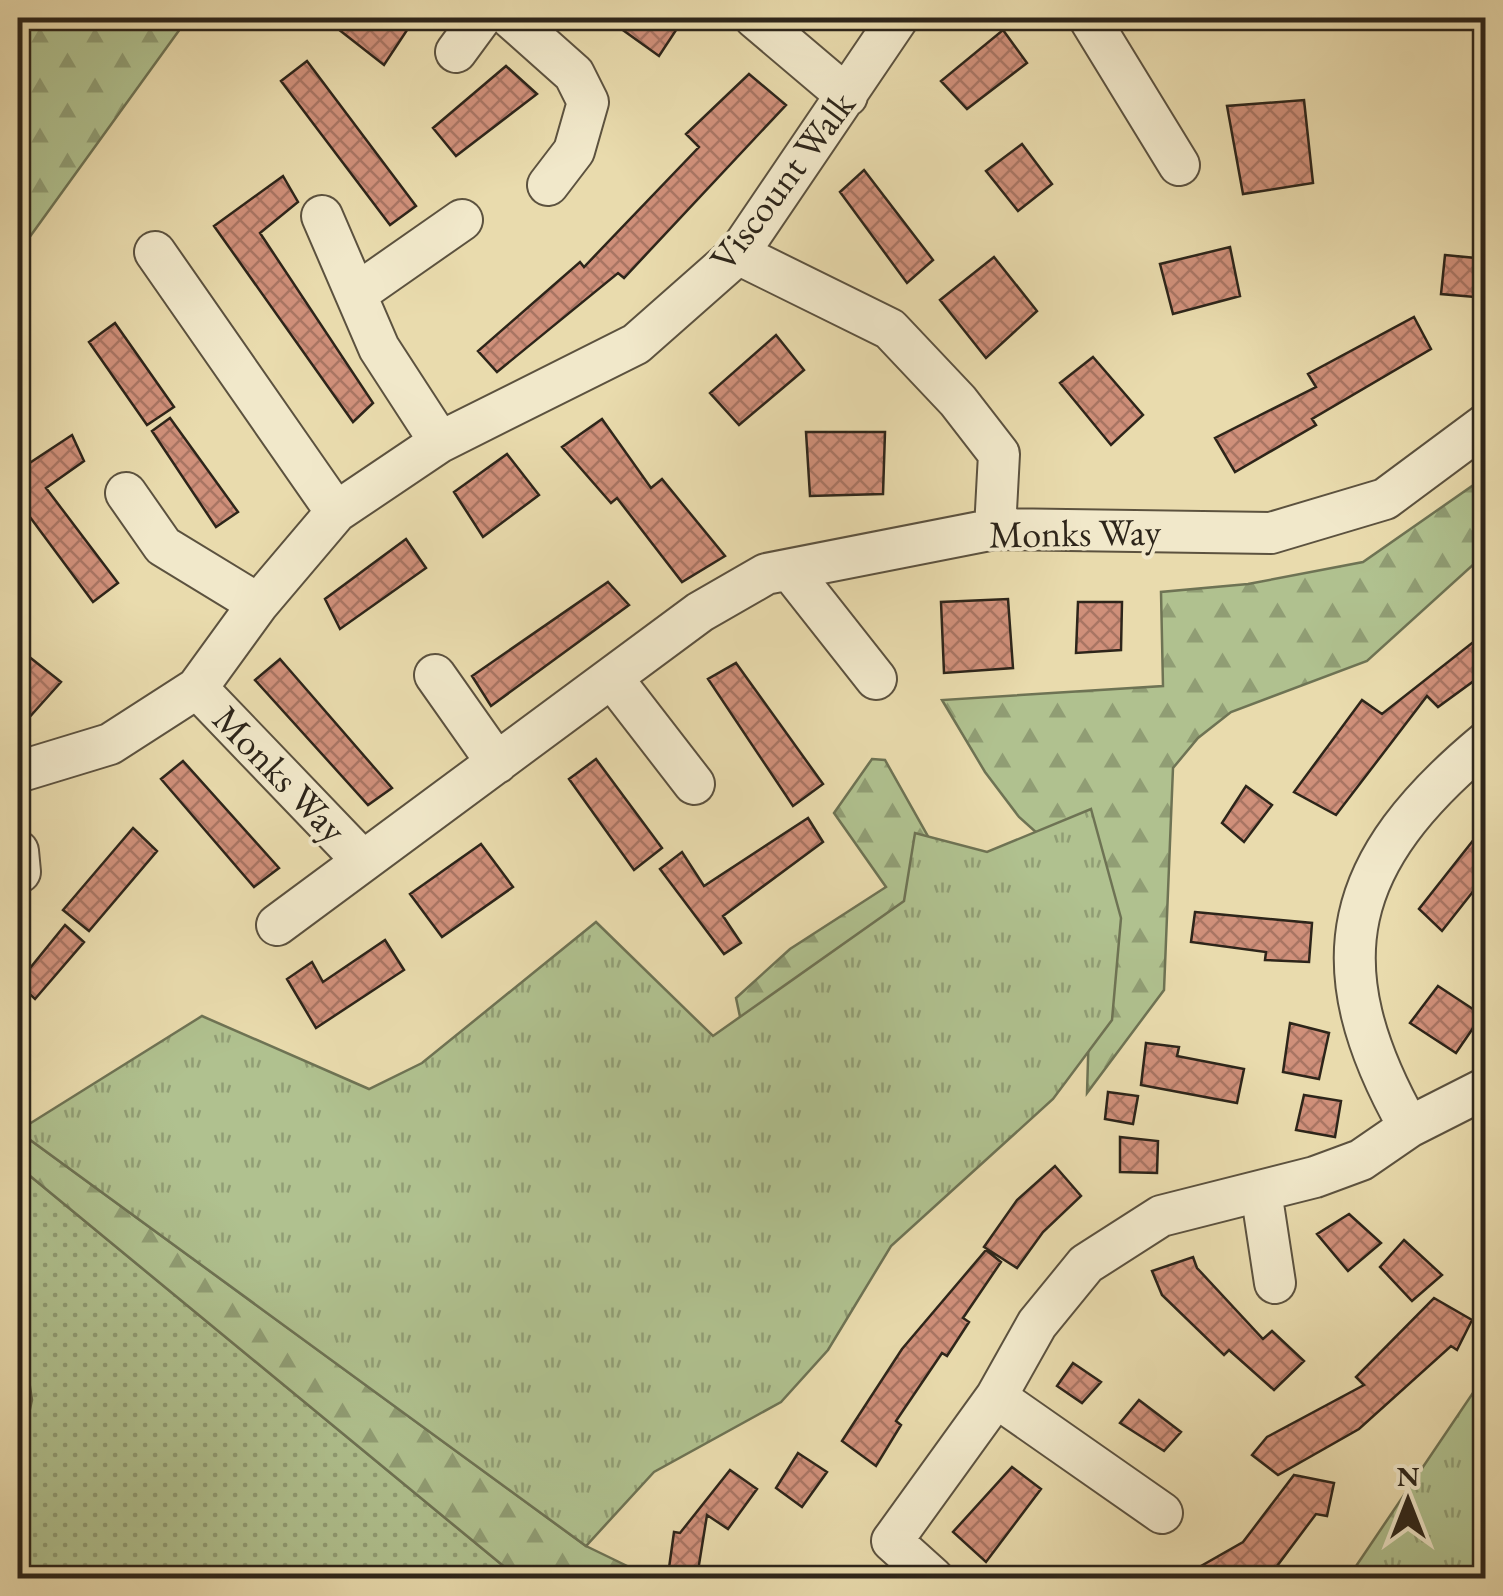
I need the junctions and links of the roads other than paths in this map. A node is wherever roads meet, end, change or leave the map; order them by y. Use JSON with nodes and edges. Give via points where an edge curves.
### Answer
{"nodes":[{"id":1,"x":481,"y":18,"type":"edge"},
{"id":2,"x":755,"y":18,"type":"edge"},
{"id":3,"x":898,"y":18,"type":"edge"},
{"id":4,"x":1089,"y":18,"type":"edge"},
{"id":5,"x":522,"y":26,"type":"edge"},
{"id":6,"x":456,"y":52,"type":"dead end"},
{"id":7,"x":847,"y":96,"type":"junction"},
{"id":8,"x":1179,"y":165,"type":"dead end"},
{"id":9,"x":548,"y":186,"type":"dead end"},
{"id":10,"x":322,"y":216,"type":"dead end"},
{"id":11,"x":462,"y":220,"type":"dead end"},
{"id":12,"x":155,"y":252,"type":"dead end"},
{"id":13,"x":738,"y":254,"type":"junction"},
{"id":14,"x":356,"y":294,"type":"junction"},
{"id":15,"x":1486,"y":424,"type":"edge"},
{"id":16,"x":440,"y":442,"type":"junction"},
{"id":17,"x":126,"y":493,"type":"dead end"},
{"id":18,"x":336,"y":512,"type":"junction"},
{"id":19,"x":995,"y":529,"type":"junction"},
{"id":20,"x":790,"y":570,"type":"junction"},
{"id":21,"x":258,"y":604,"type":"junction"},
{"id":22,"x":435,"y":675,"type":"dead end"},
{"id":23,"x":612,"y":678,"type":"junction"},
{"id":24,"x":876,"y":679,"type":"dead end"},
{"id":25,"x":198,"y":688,"type":"junction"},
{"id":26,"x":1486,"y":742,"type":"edge"},
{"id":27,"x":498,"y":763,"type":"junction"},
{"id":28,"x":18,"y":772,"type":"edge"},
{"id":29,"x":694,"y":784,"type":"dead end"},
{"id":30,"x":363,"y":861,"type":"junction"},
{"id":31,"x":277,"y":925,"type":"dead end"},
{"id":32,"x":1486,"y":1088,"type":"edge"},
{"id":33,"x":1409,"y":1127,"type":"junction"},
{"id":34,"x":1261,"y":1191,"type":"junction"},
{"id":35,"x":1275,"y":1284,"type":"dead end"},
{"id":36,"x":996,"y":1397,"type":"junction"},
{"id":37,"x":1162,"y":1514,"type":"dead end"},
{"id":38,"x":933,"y":1578,"type":"edge"}],
"edges":[{"from":1,"to":6,"type":"street"},
{"from":2,"to":7,"type":"street"},
{"from":3,"to":7,"type":"street","name":"Viscount Walk"},
{"from":4,"to":8,"type":"street"},
{"from":5,"to":9,"type":"street","via":[[574,74],[588,102],[574,152]]},
{"from":7,"to":13,"type":"street","name":"Viscount Walk"},
{"from":10,"to":14,"type":"street"},
{"from":11,"to":14,"type":"street"},
{"from":12,"to":18,"type":"street"},
{"from":13,"to":16,"type":"street","name":"Viscount Walk","via":[[636,344]]},
{"from":13,"to":19,"type":"street","via":[[890,329],[958,401],[999,454]]},
{"from":14,"to":16,"type":"street","via":[[379,348]]},
{"from":15,"to":19,"type":"street","name":"Monks Way","via":[[1385,499],[1271,533]]},
{"from":16,"to":18,"type":"street","name":"Viscount Walk"},
{"from":17,"to":21,"type":"street","via":[[163,546]]},
{"from":18,"to":21,"type":"street","name":"Viscount Walk"},
{"from":19,"to":20,"type":"street","name":"Monks Way"},
{"from":20,"to":23,"type":"street","name":"Monks Way","via":[[766,574],[700,612]]},
{"from":20,"to":24,"type":"street"},
{"from":21,"to":25,"type":"street","name":"Viscount Walk"},
{"from":22,"to":27,"type":"street"},
{"from":23,"to":27,"type":"street","name":"Monks Way"},
{"from":23,"to":29,"type":"street"},
{"from":25,"to":28,"type":"street","name":"Viscount Walk","via":[[110,744]]},
{"from":25,"to":30,"type":"street","name":"Monks Way"},
{"from":26,"to":33,"type":"street","via":[[1434,786],[1394,833],[1360,902],[1361,1019],[1382,1080]]},
{"from":27,"to":30,"type":"street","name":"Monks Way"},
{"from":30,"to":31,"type":"street","name":"Monks Way"},
{"from":32,"to":33,"type":"street"},
{"from":33,"to":34,"type":"street","via":[[1361,1160]]},
{"from":34,"to":35,"type":"street"},
{"from":34,"to":36,"type":"street","via":[[1161,1216],[1086,1264],[1037,1324]]},
{"from":36,"to":37,"type":"street"},
{"from":36,"to":38,"type":"street","via":[[892,1541]]}]}
